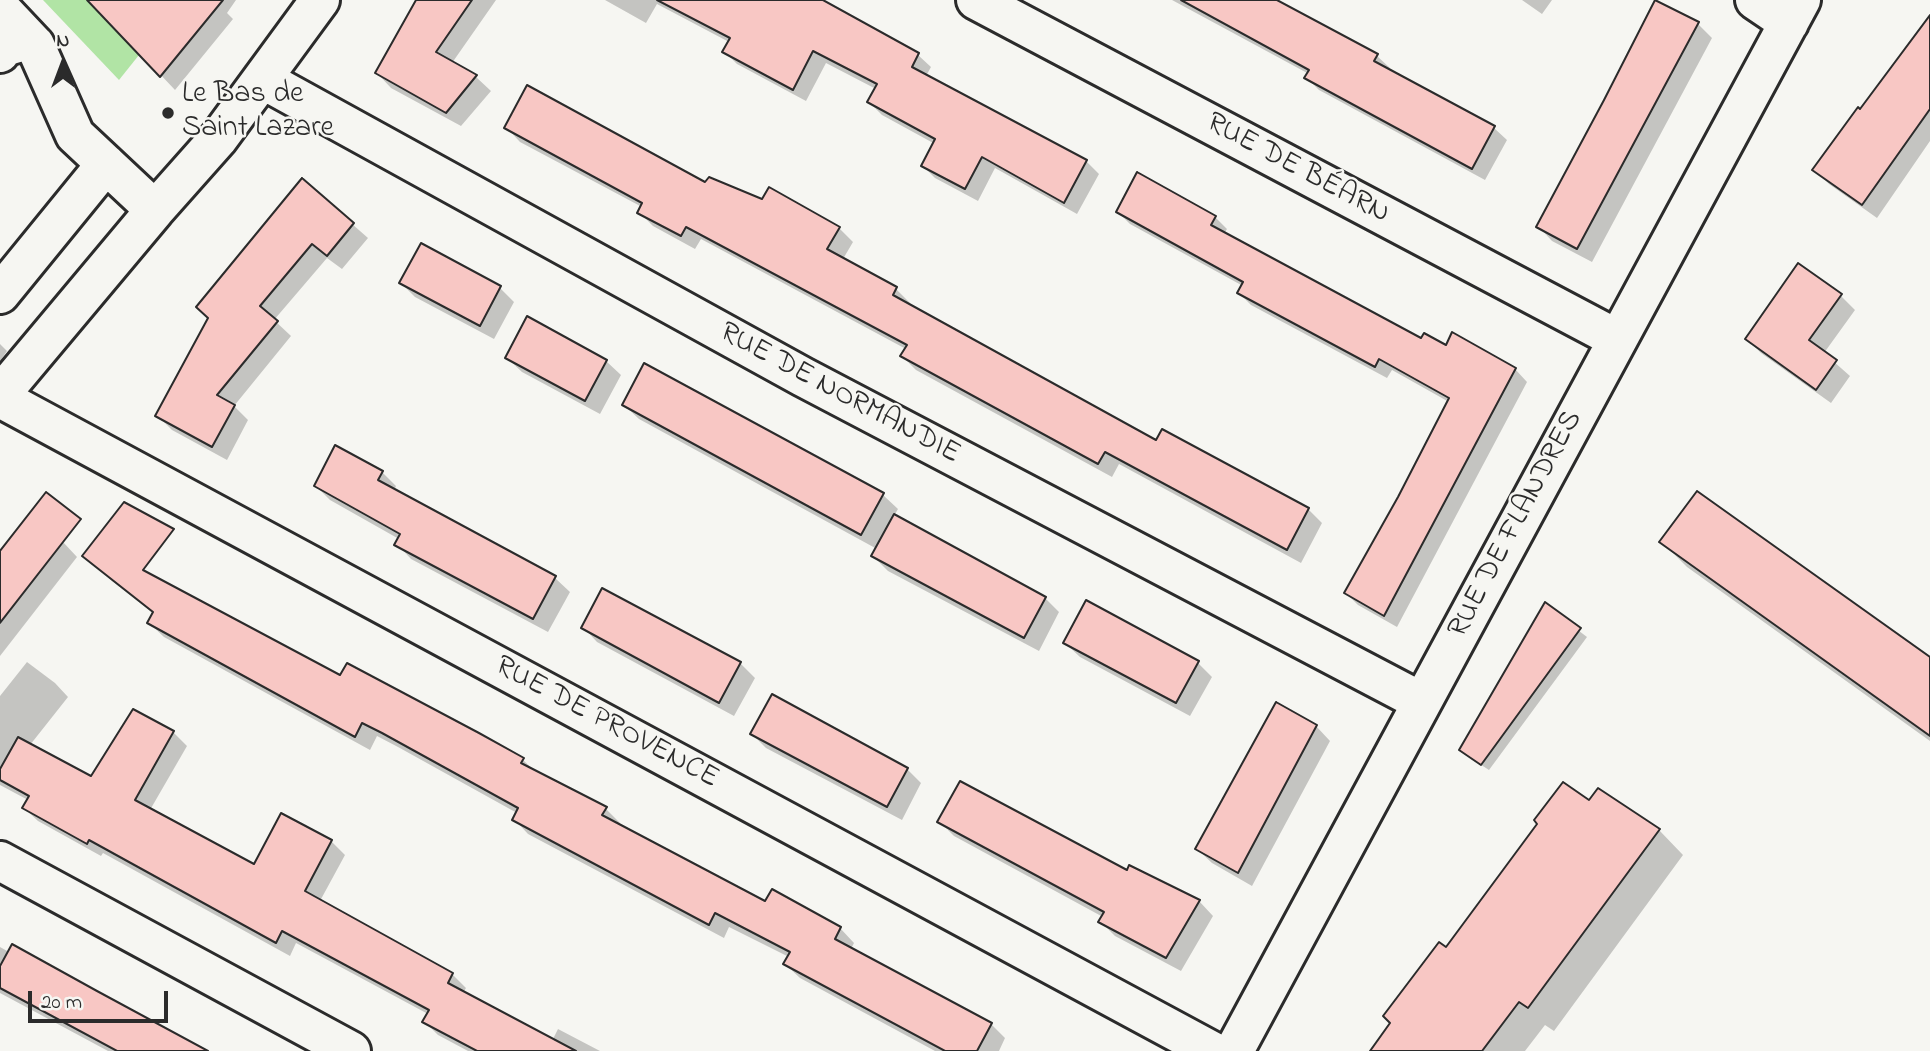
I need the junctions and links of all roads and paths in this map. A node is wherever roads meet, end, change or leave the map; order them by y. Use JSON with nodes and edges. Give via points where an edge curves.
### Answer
{"nodes":[{"id":1,"x":320,"y":0,"type":"edge"},
{"id":2,"x":976,"y":0,"type":"edge"},
{"id":3,"x":1755,"y":0,"type":"edge"},
{"id":4,"x":0,"y":8,"type":"edge"},
{"id":5,"x":1795,"y":11,"type":"edge"},
{"id":6,"x":17,"y":49,"type":"edge"},
{"id":7,"x":262,"y":79,"type":"junction"},
{"id":8,"x":106,"y":164,"type":"junction"},
{"id":9,"x":155,"y":210,"type":"junction"},
{"id":10,"x":0,"y":294,"type":"edge"},
{"id":11,"x":1617,"y":339,"type":"junction"},
{"id":12,"x":0,"y":396,"type":"edge"},
{"id":13,"x":1422,"y":702,"type":"junction"},
{"id":14,"x":0,"y":861,"type":"edge"},
{"id":15,"x":351,"y":1051,"type":"edge"},
{"id":16,"x":1212,"y":1051,"type":"edge"},
{"id":17,"x":1234,"y":1051,"type":"edge"}],
"edges":[{"from":1,"to":7,"type":"street"},
{"from":2,"to":11,"type":"street","name":"RUE DE BÉARN"},
{"from":3,"to":5,"type":"street"},
{"from":4,"to":6,"type":"street"},
{"from":5,"to":11,"type":"street","name":"RUE DE FLANDRES"},
{"from":6,"to":8,"type":"street","via":[[75,135]]},
{"from":7,"to":9,"type":"street","via":[[218,139]]},
{"from":7,"to":13,"type":"street","name":"RUE DE NORMANDIE","via":[[803,377]]},
{"from":8,"to":9,"type":"street"},
{"from":8,"to":10,"type":"street"},
{"from":9,"to":12,"type":"street"},
{"from":11,"to":13,"type":"street","name":"RUE DE FLANDRES"},
{"from":12,"to":16,"type":"street","name":"RUE DE PROVENCE"},
{"from":13,"to":17,"type":"street","name":"RUE DE FLANDRES"},
{"from":14,"to":15,"type":"street"}]}
